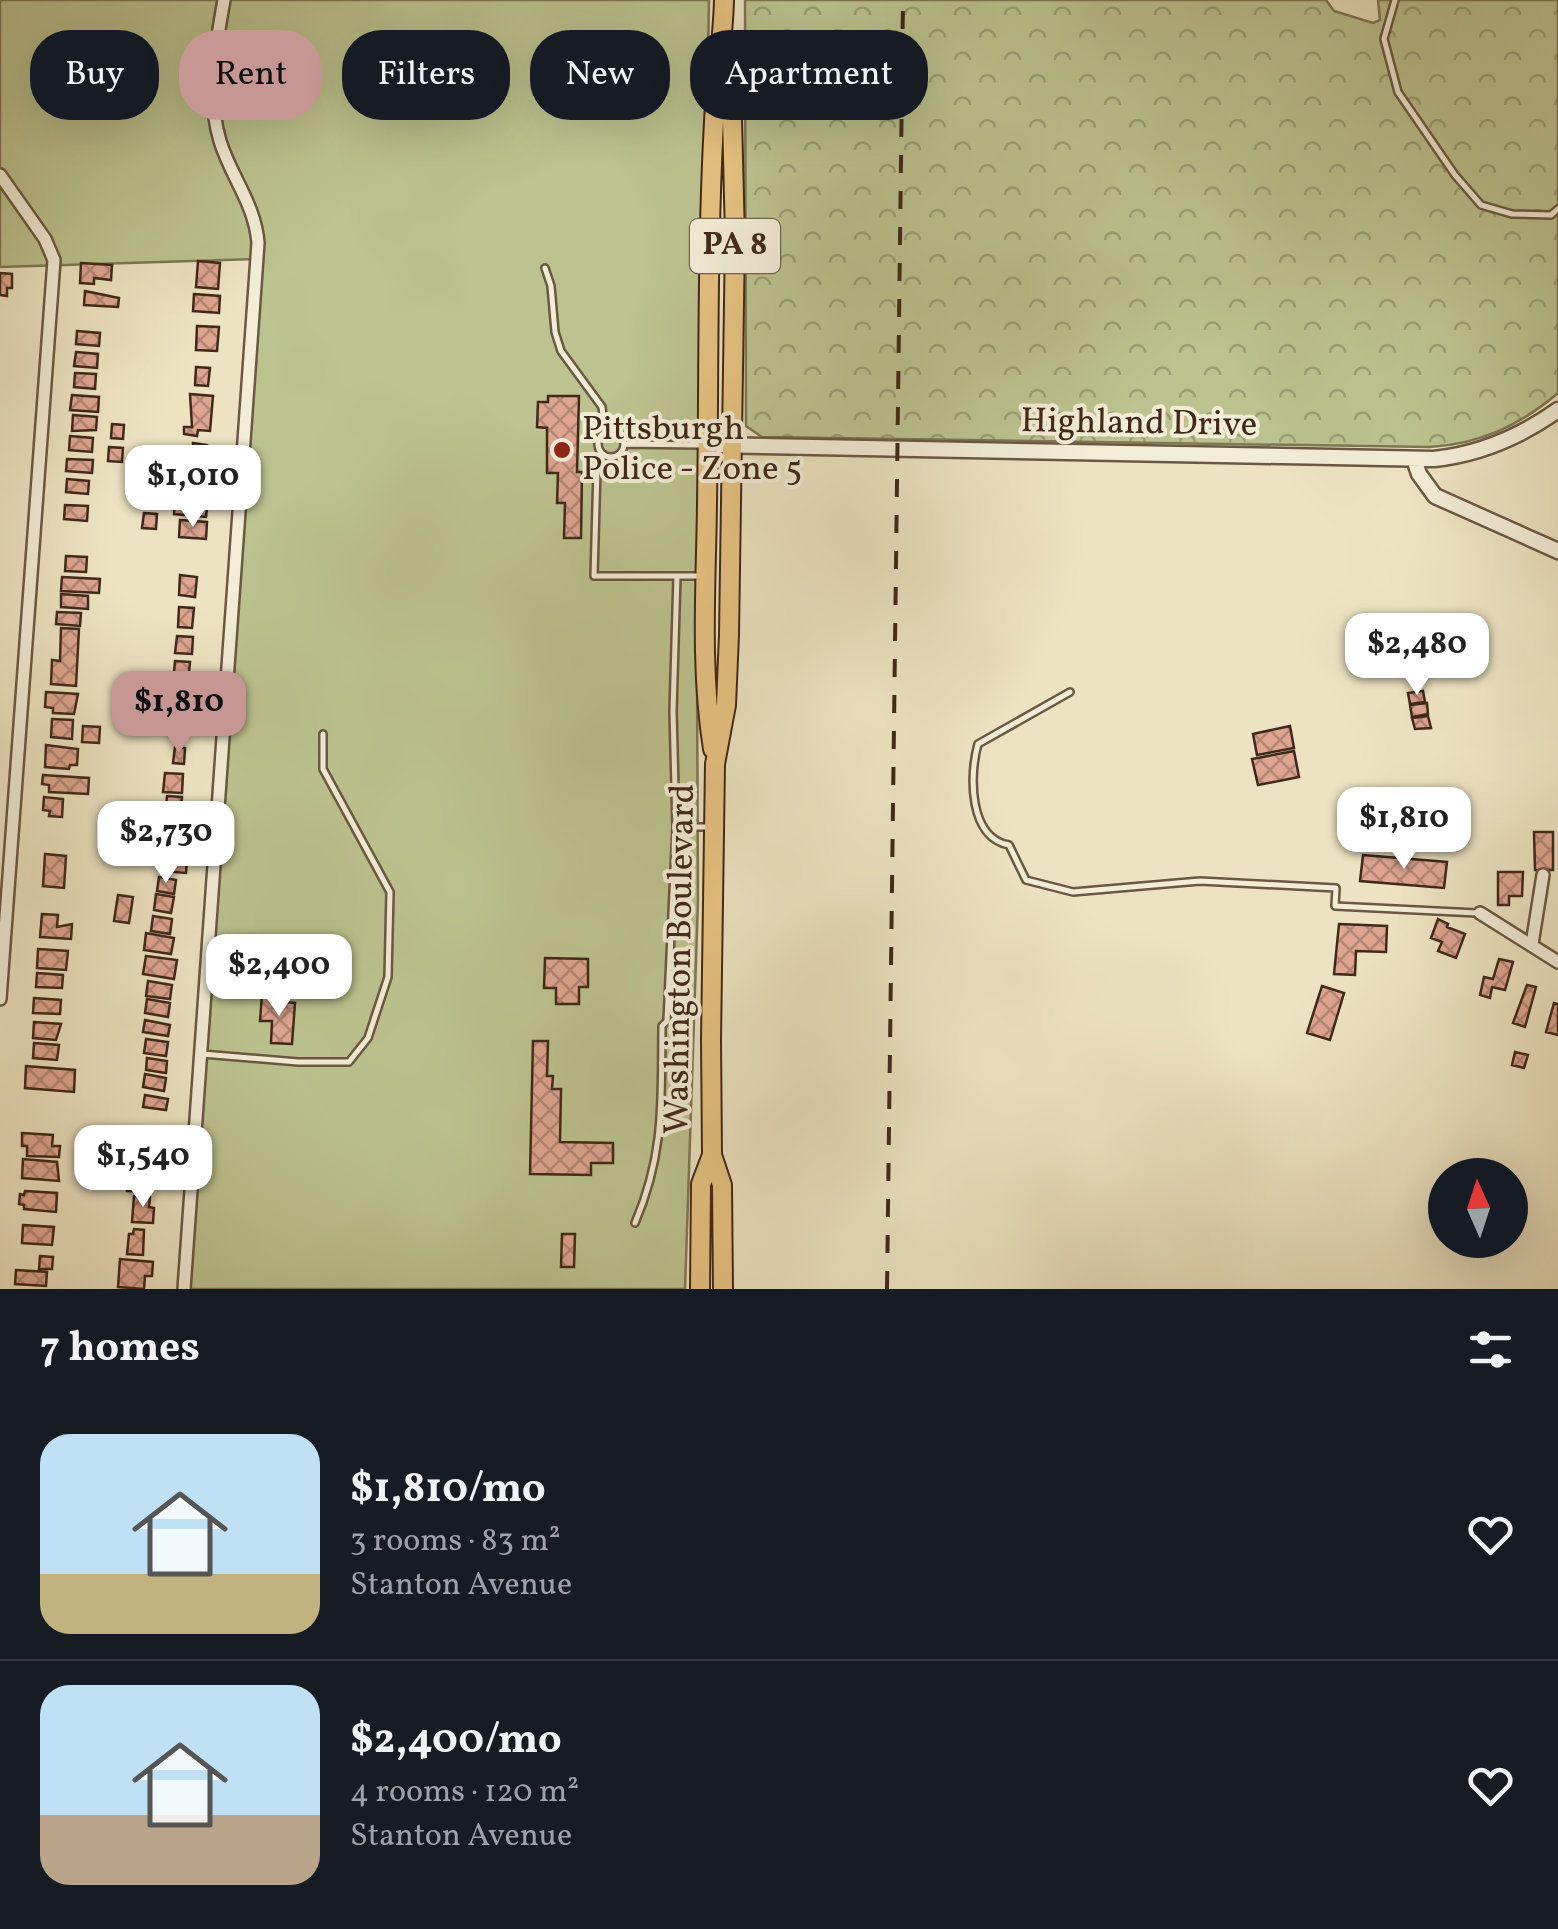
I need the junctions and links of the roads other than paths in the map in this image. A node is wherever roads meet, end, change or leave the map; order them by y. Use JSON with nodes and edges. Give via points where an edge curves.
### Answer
{"nodes":[{"id":1,"x":224,"y":0,"type":"edge"},
{"id":2,"x":724,"y":0,"type":"edge"},
{"id":3,"x":1395,"y":0,"type":"edge"},
{"id":4,"x":723,"y":30,"type":"edge"},
{"id":5,"x":714,"y":120,"type":"edge"},
{"id":6,"x":732,"y":120,"type":"edge"},
{"id":7,"x":0,"y":175,"type":"edge"},
{"id":8,"x":1558,"y":209,"type":"edge"},
{"id":9,"x":545,"y":268,"type":"dead end"},
{"id":10,"x":1558,"y":410,"type":"edge"},
{"id":11,"x":606,"y":432,"type":"junction"},
{"id":12,"x":624,"y":444,"type":"junction"},
{"id":13,"x":708,"y":445,"type":"junction"},
{"id":14,"x":732,"y":446,"type":"junction"},
{"id":15,"x":603,"y":455,"type":"junction"},
{"id":16,"x":1414,"y":459,"type":"junction"},
{"id":17,"x":1558,"y":551,"type":"edge"},
{"id":18,"x":677,"y":576,"type":"junction"},
{"id":19,"x":706,"y":576,"type":"junction"},
{"id":20,"x":1070,"y":692,"type":"dead end"},
{"id":21,"x":323,"y":734,"type":"dead end"},
{"id":22,"x":715,"y":764,"type":"junction"},
{"id":23,"x":7,"y":823,"type":"edge"},
{"id":24,"x":676,"y":827,"type":"junction"},
{"id":25,"x":714,"y":827,"type":"junction"},
{"id":26,"x":1542,"y":874,"type":"dead end"},
{"id":27,"x":1480,"y":914,"type":"joint"},
{"id":28,"x":1532,"y":944,"type":"junction"},
{"id":29,"x":1558,"y":962,"type":"edge"},
{"id":30,"x":0,"y":999,"type":"edge"},
{"id":31,"x":199,"y":1054,"type":"junction"},
{"id":32,"x":712,"y":1155,"type":"junction"},
{"id":33,"x":634,"y":1223,"type":"dead end"},
{"id":34,"x":184,"y":1289,"type":"edge"},
{"id":35,"x":700,"y":1289,"type":"edge"},
{"id":36,"x":723,"y":1289,"type":"edge"}],
"edges":[{"from":1,"to":31,"type":"street","via":[[215,112],[227,158],[254,212],[257,259]]},
{"from":2,"to":4,"type":"highway","name":"Washington Boulevard","number":"PA 8"},
{"from":3,"to":8,"type":"lane","via":[[1384,38],[1398,92],[1455,175],[1481,205],[1512,214]]},
{"from":5,"to":13,"type":"highway","name":"Washington Boulevard","number":"PA 8"},
{"from":6,"to":14,"type":"highway","name":"Washington Boulevard","number":"PA 8"},
{"from":7,"to":23,"type":"street","via":[[54,260]]},
{"from":9,"to":11,"type":"lane","via":[[561,351],[602,407]]},
{"from":10,"to":16,"type":"street","name":"Highland Drive","via":[[1500,445]]},
{"from":11,"to":12,"type":"lane","via":[[618,433]]},
{"from":11,"to":15,"type":"lane","via":[[597,445]]},
{"from":12,"to":13,"type":"lane"},
{"from":12,"to":15,"type":"lane","via":[[619,455]]},
{"from":13,"to":14,"type":"street","name":"Highland Drive"},
{"from":13,"to":19,"type":"highway","name":"Washington Boulevard","number":"PA 8"},
{"from":14,"to":16,"type":"street","name":"Highland Drive"},
{"from":14,"to":22,"type":"highway","name":"Washington Boulevard","number":"PA 8","via":[[726,705]]},
{"from":15,"to":18,"type":"lane","via":[[594,576]]},
{"from":16,"to":17,"type":"street","via":[[1434,496]]},
{"from":18,"to":19,"type":"lane"},
{"from":18,"to":24,"type":"lane"},
{"from":19,"to":22,"type":"highway","name":"Washington Boulevard","number":"PA 8","via":[[706,706]]},
{"from":20,"to":27,"type":"lane","via":[[978,744],[974,758],[984,832],[1009,845],[1026,880],[1073,892],[1200,881],[1336,888],[1335,906]]},
{"from":21,"to":31,"type":"lane","via":[[323,769],[390,892],[388,977],[368,1038],[348,1062]]},
{"from":22,"to":25,"type":"highway","name":"Washington Boulevard","number":"PA 8"},
{"from":23,"to":30,"type":"street"},
{"from":24,"to":25,"type":"lane"},
{"from":24,"to":33,"type":"lane","via":[[661,1135]]},
{"from":25,"to":32,"type":"highway","name":"Washington Boulevard","number":"PA 8"},
{"from":26,"to":28,"type":"street"},
{"from":27,"to":28,"type":"street"},
{"from":28,"to":29,"type":"street"},
{"from":31,"to":34,"type":"street"},
{"from":32,"to":35,"type":"highway","name":"Washington Boulevard","number":"PA 8","via":[[702,1184]]},
{"from":32,"to":36,"type":"highway","name":"Washington Boulevard","number":"PA 8","via":[[722,1185]]}]}
